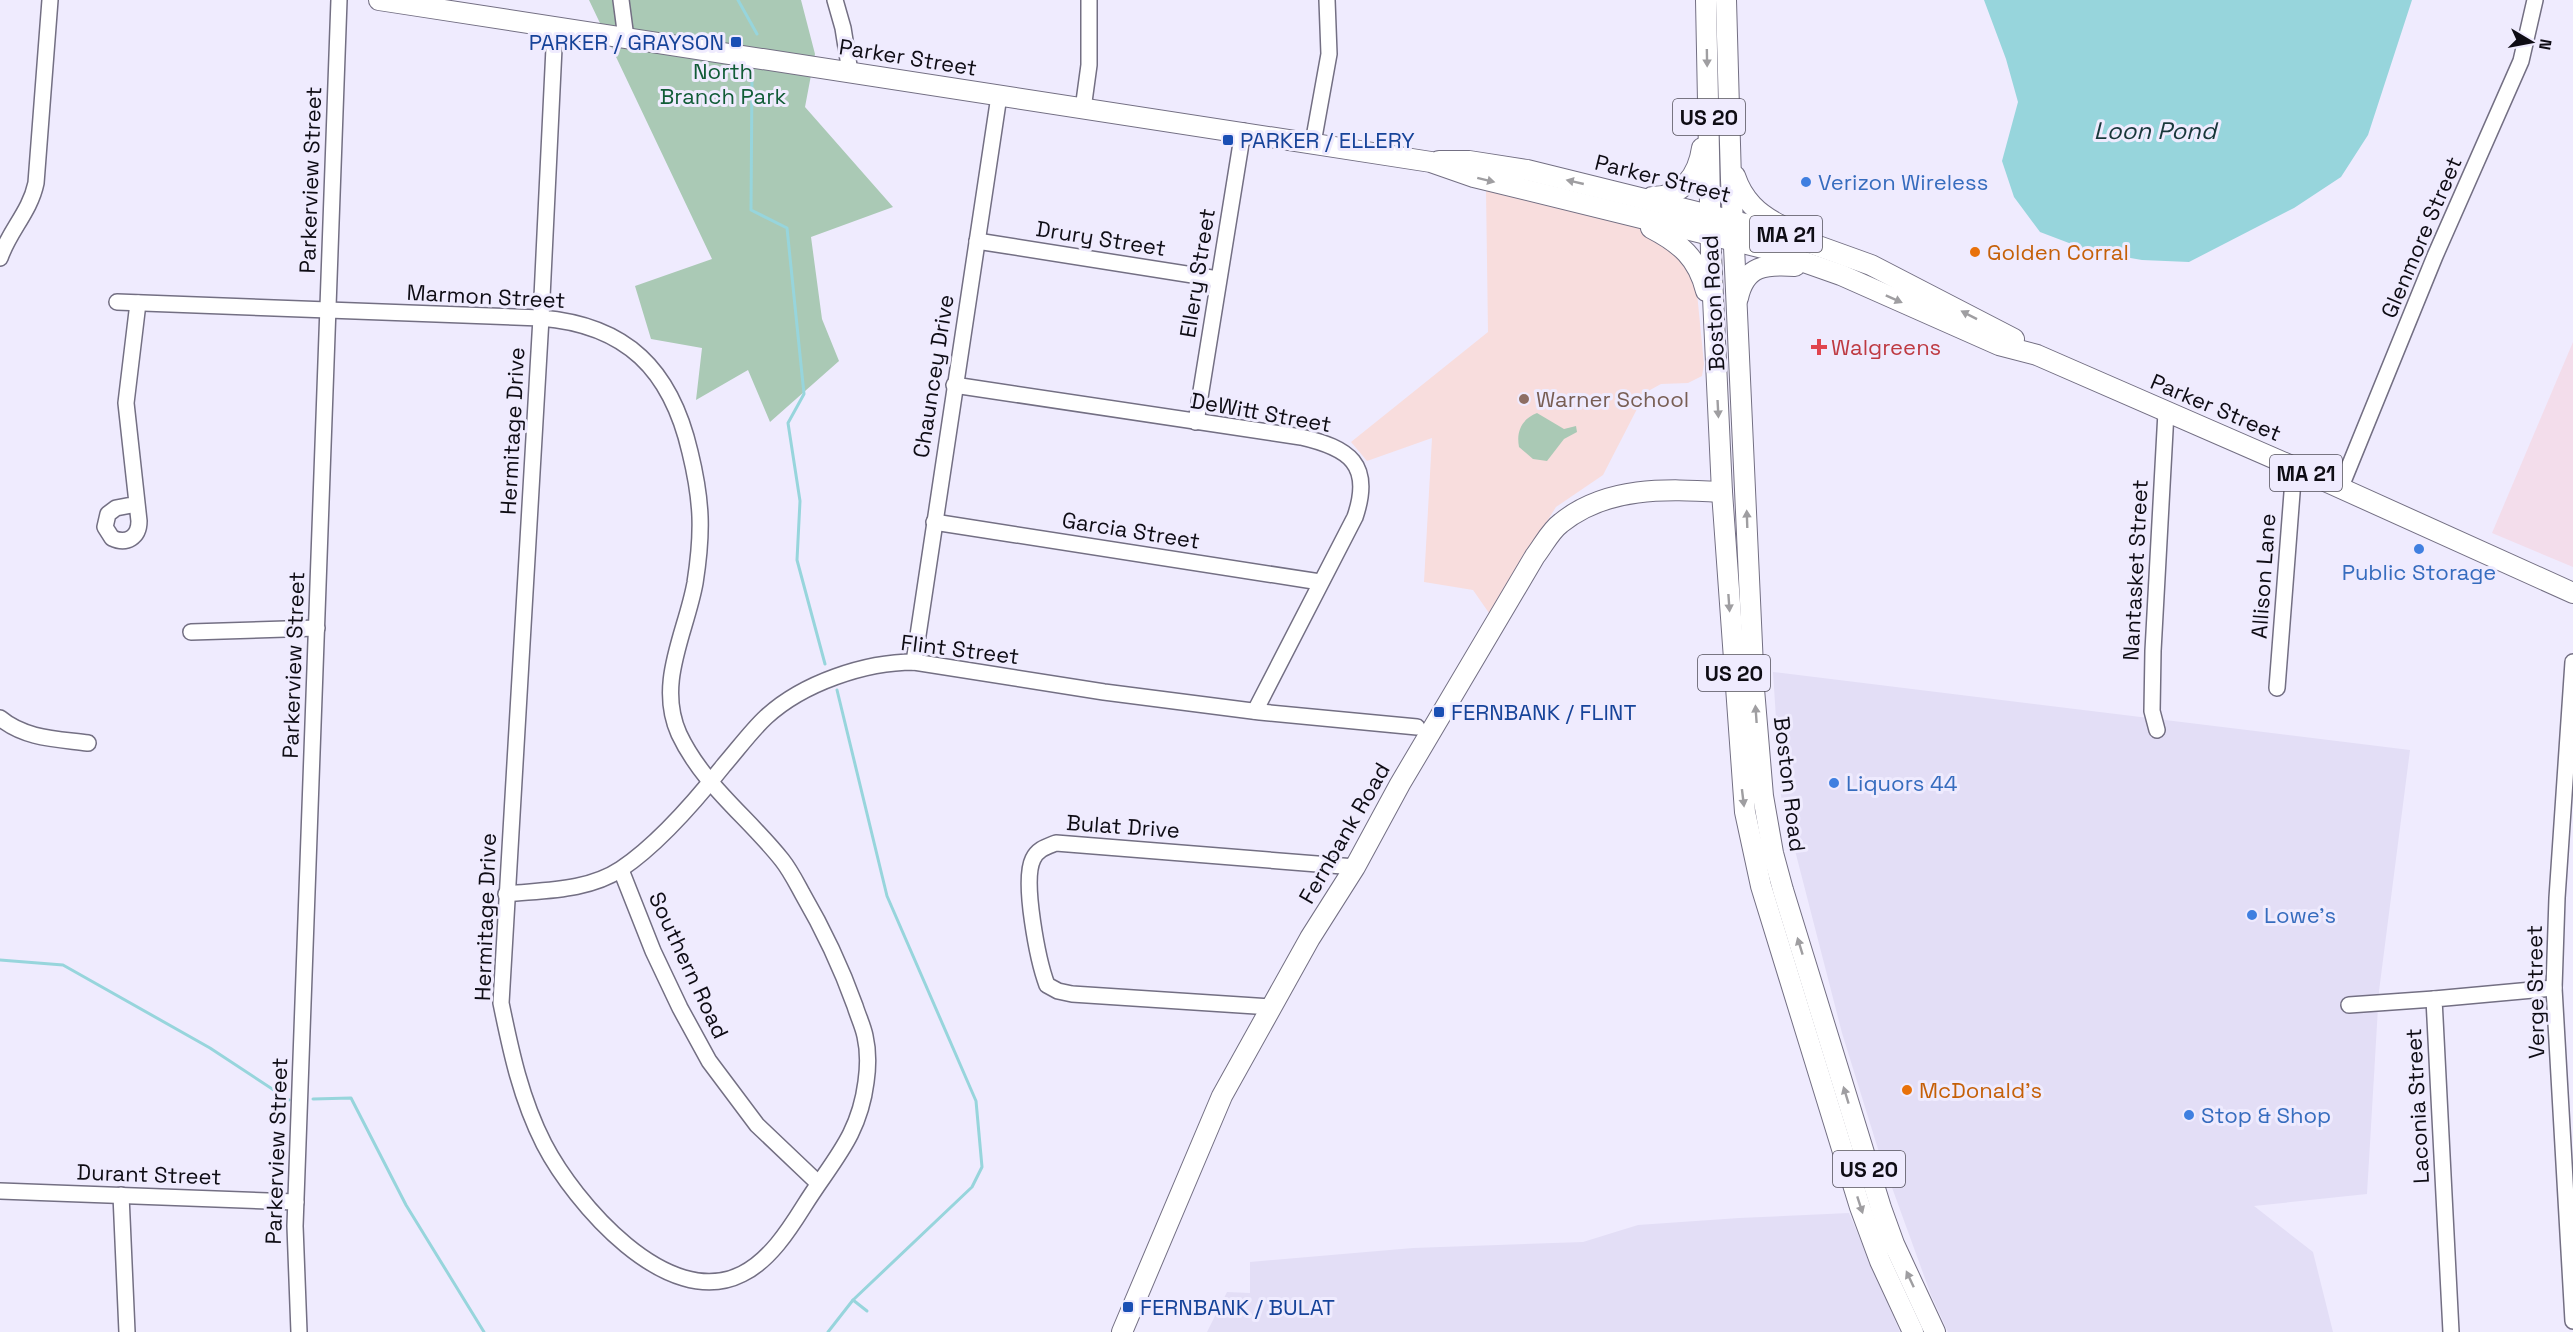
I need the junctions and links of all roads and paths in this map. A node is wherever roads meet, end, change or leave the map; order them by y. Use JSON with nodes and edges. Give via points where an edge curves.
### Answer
{"nodes":[{"id":1,"x":50,"y":0,"type":"edge"},
{"id":2,"x":339,"y":0,"type":"edge"},
{"id":3,"x":379,"y":0,"type":"edge"},
{"id":4,"x":621,"y":0,"type":"edge"},
{"id":5,"x":835,"y":0,"type":"edge"},
{"id":6,"x":1089,"y":0,"type":"edge"},
{"id":7,"x":1327,"y":0,"type":"edge"},
{"id":8,"x":1706,"y":0,"type":"edge"},
{"id":9,"x":1726,"y":0,"type":"edge"},
{"id":10,"x":2535,"y":0,"type":"edge"},
{"id":11,"x":429,"y":4,"type":"edge"},
{"id":12,"x":555,"y":27,"type":"junction"},
{"id":13,"x":626,"y":38,"type":"junction"},
{"id":14,"x":850,"y":72,"type":"junction"},
{"id":15,"x":999,"y":96,"type":"junction"},
{"id":16,"x":1708,"y":98,"type":"junction"},
{"id":17,"x":1083,"y":109,"type":"junction"},
{"id":18,"x":1243,"y":131,"type":"junction"},
{"id":19,"x":1313,"y":143,"type":"junction"},
{"id":20,"x":1731,"y":152,"type":"junction"},
{"id":21,"x":1431,"y":162,"type":"junction"},
{"id":22,"x":1632,"y":195,"type":"junction"},
{"id":23,"x":1619,"y":213,"type":"junction"},
{"id":24,"x":1710,"y":214,"type":"junction"},
{"id":25,"x":1733,"y":220,"type":"junction"},
{"id":26,"x":1711,"y":234,"type":"junction"},
{"id":27,"x":1734,"y":240,"type":"junction"},
{"id":28,"x":977,"y":241,"type":"junction"},
{"id":29,"x":1837,"y":252,"type":"junction"},
{"id":30,"x":0,"y":258,"type":"edge"},
{"id":31,"x":1823,"y":268,"type":"junction"},
{"id":32,"x":1218,"y":279,"type":"junction"},
{"id":33,"x":117,"y":302,"type":"dead end"},
{"id":34,"x":138,"y":303,"type":"junction"},
{"id":35,"x":1737,"y":307,"type":"junction"},
{"id":36,"x":328,"y":311,"type":"junction"},
{"id":37,"x":542,"y":318,"type":"junction"},
{"id":38,"x":1714,"y":329,"type":"junction"},
{"id":39,"x":2037,"y":356,"type":"junction"},
{"id":40,"x":954,"y":385,"type":"junction"},
{"id":41,"x":2166,"y":412,"type":"junction"},
{"id":42,"x":1196,"y":422,"type":"junction"},
{"id":43,"x":2294,"y":467,"type":"junction"},
{"id":44,"x":2340,"y":489,"type":"junction"},
{"id":45,"x":1722,"y":492,"type":"junction"},
{"id":46,"x":136,"y":504,"type":"dead end"},
{"id":47,"x":934,"y":522,"type":"junction"},
{"id":48,"x":1320,"y":582,"type":"junction"},
{"id":49,"x":2573,"y":593,"type":"edge"},
{"id":50,"x":316,"y":628,"type":"junction"},
{"id":51,"x":191,"y":632,"type":"dead end"},
{"id":52,"x":914,"y":662,"type":"junction"},
{"id":53,"x":2573,"y":662,"type":"edge"},
{"id":54,"x":2277,"y":688,"type":"dead end"},
{"id":55,"x":1255,"y":711,"type":"junction"},
{"id":56,"x":0,"y":718,"type":"edge"},
{"id":57,"x":1417,"y":727,"type":"dead end"},
{"id":58,"x":2157,"y":730,"type":"dead end"},
{"id":59,"x":88,"y":743,"type":"dead end"},
{"id":60,"x":709,"y":783,"type":"junction"},
{"id":61,"x":1355,"y":867,"type":"junction"},
{"id":62,"x":621,"y":870,"type":"junction"},
{"id":63,"x":506,"y":894,"type":"junction"},
{"id":64,"x":2554,"y":988,"type":"junction"},
{"id":65,"x":2434,"y":999,"type":"junction"},
{"id":66,"x":2349,"y":1005,"type":"dead end"},
{"id":67,"x":1271,"y":1007,"type":"junction"},
{"id":68,"x":818,"y":1183,"type":"junction"},
{"id":69,"x":0,"y":1191,"type":"edge"},
{"id":70,"x":121,"y":1195,"type":"junction"},
{"id":71,"x":296,"y":1202,"type":"junction"},
{"id":72,"x":2573,"y":1321,"type":"edge"},
{"id":73,"x":128,"y":1332,"type":"edge"},
{"id":74,"x":299,"y":1332,"type":"edge"},
{"id":75,"x":1122,"y":1332,"type":"edge"},
{"id":76,"x":1913,"y":1332,"type":"edge"},
{"id":77,"x":1935,"y":1332,"type":"edge"},
{"id":78,"x":2451,"y":1332,"type":"edge"}],
"edges":[{"from":1,"to":30,"type":"street","via":[[36,183],[27,210]]},
{"from":2,"to":36,"type":"street","name":"Parkerview Street"},
{"from":3,"to":11,"type":"main road","name":"Parker Street"},
{"from":4,"to":13,"type":"street"},
{"from":5,"to":14,"type":"street"},
{"from":6,"to":17,"type":"street","via":[[1089,65]]},
{"from":7,"to":19,"type":"street","via":[[1329,54]]},
{"from":8,"to":16,"type":"main road","name":"Boston Road","number":"US 20","one_way":true},
{"from":9,"to":20,"type":"main road","name":"Boston Road","number":"US 20"},
{"from":10,"to":44,"type":"street","name":"Glenmore Street","via":[[2521,61],[2435,256]]},
{"from":11,"to":12,"type":"main road","name":"Parker Street"},
{"from":12,"to":13,"type":"main road","name":"Parker Street"},
{"from":12,"to":37,"type":"street","name":"Hermitage Drive"},
{"from":13,"to":14,"type":"main road","name":"Parker Street"},
{"from":14,"to":15,"type":"main road","name":"Parker Street"},
{"from":15,"to":17,"type":"main road","name":"Parker Street"},
{"from":15,"to":28,"type":"street","name":"Chauncey Drive"},
{"from":16,"to":22,"type":"main road","via":[[1701,153],[1692,178],[1664,196]]},
{"from":16,"to":24,"type":"main road","name":"Boston Road","number":"US 20"},
{"from":17,"to":18,"type":"main road","name":"Parker Street"},
{"from":18,"to":19,"type":"main road","name":"Parker Street"},
{"from":18,"to":32,"type":"street","name":"Ellery Street"},
{"from":19,"to":21,"type":"main road","name":"Parker Street"},
{"from":20,"to":25,"type":"main road","name":"Boston Road","number":"US 20"},
{"from":20,"to":29,"type":"main road","via":[[1736,180],[1754,208],[1774,222]]},
{"from":22,"to":21,"type":"main road","name":"Parker Street","one_way":true,"via":[[1498,165],[1454,160]]},
{"from":21,"to":23,"type":"main road","name":"Parker Street","one_way":true,"via":[[1474,177]]},
{"from":22,"to":24,"type":"main road","name":"Parker Street"},
{"from":23,"to":26,"type":"main road","name":"Parker Street"},
{"from":23,"to":38,"type":"main road","via":[[1686,250],[1698,265]]},
{"from":24,"to":25,"type":"main road","name":"Parker Street","number":"MA 21"},
{"from":24,"to":26,"type":"main road","name":"Boston Road","number":"US 20"},
{"from":25,"to":27,"type":"main road","name":"Boston Road","number":"US 20"},
{"from":25,"to":29,"type":"main road","name":"Parker Street","number":"MA 21"},
{"from":26,"to":27,"type":"main road","name":"Parker Street","number":"MA 21"},
{"from":26,"to":38,"type":"main road","name":"Boston Road","number":"US 20"},
{"from":27,"to":31,"type":"main road","name":"Parker Street","number":"MA 21"},
{"from":27,"to":35,"type":"main road","name":"Boston Road","number":"US 20"},
{"from":28,"to":32,"type":"street","name":"Drury Street"},
{"from":28,"to":40,"type":"street","name":"Chauncey Drive"},
{"from":39,"to":29,"type":"main road","name":"Parker Street","number":"MA 21","one_way":true,"via":[[2004,333]]},
{"from":31,"to":35,"type":"main road","via":[[1770,264],[1754,270],[1741,287]]},
{"from":31,"to":39,"type":"main road","name":"Parker Street","number":"MA 21","one_way":true,"via":[[1999,345]]},
{"from":32,"to":42,"type":"street","name":"Ellery Street"},
{"from":33,"to":34,"type":"street","name":"Marmon Street"},
{"from":34,"to":36,"type":"street","name":"Marmon Street"},
{"from":34,"to":46,"type":"street","via":[[126,403]]},
{"from":77,"to":35,"type":"main road","name":"Boston Road","number":"US 20","one_way":true,"via":[[1881,1208],[1788,908],[1769,834],[1760,777],[1754,689]]},
{"from":36,"to":37,"type":"street","name":"Marmon Street"},
{"from":36,"to":50,"type":"street","name":"Parkerview Street"},
{"from":37,"to":60,"type":"street","name":"Marmon Street","via":[[593,328],[626,344],[650,364],[670,392],[684,426],[700,494],[702,527],[694,588],[671,668],[669,690],[672,716],[680,736]]},
{"from":37,"to":63,"type":"street","name":"Hermitage Drive"},
{"from":38,"to":45,"type":"main road","name":"Boston Road","number":"US 20","one_way":true},
{"from":39,"to":41,"type":"main road","name":"Parker Street","number":"MA 21"},
{"from":40,"to":42,"type":"street","name":"DeWitt Street"},
{"from":40,"to":47,"type":"street","name":"Chauncey Drive"},
{"from":41,"to":43,"type":"main road","name":"Parker Street","number":"MA 21"},
{"from":41,"to":58,"type":"street","name":"Nantasket Street","via":[[2152,651],[2152,711]]},
{"from":42,"to":48,"type":"street","name":"DeWitt Street","via":[[1328,443],[1356,464],[1361,477],[1360,503]]},
{"from":43,"to":44,"type":"main road","name":"Parker Street","number":"MA 21"},
{"from":43,"to":54,"type":"street","name":"Allison Lane"},
{"from":44,"to":49,"type":"main road","name":"Parker Street","number":"MA 21"},
{"from":45,"to":61,"type":"main road","name":"Fernbank Road","via":[[1667,490],[1614,495],[1586,506],[1558,525],[1535,556],[1400,783]]},
{"from":45,"to":76,"type":"main road","name":"Boston Road","number":"US 20","one_way":true,"via":[[1741,773],[1755,861],[1866,1225]]},
{"from":47,"to":48,"type":"street","name":"Garcia Street"},
{"from":47,"to":52,"type":"street","name":"Chauncey Drive"},
{"from":48,"to":55,"type":"street","name":"DeWitt Street"},
{"from":50,"to":51,"type":"street"},
{"from":50,"to":71,"type":"street","name":"Parkerview Street"},
{"from":52,"to":55,"type":"street","name":"Flint Street"},
{"from":52,"to":60,"type":"street","name":"Flint Street","via":[[890,662],[846,673],[788,702],[767,716]]},
{"from":53,"to":64,"type":"street","name":"Verge Street"},
{"from":55,"to":57,"type":"street","name":"Flint Street"},
{"from":56,"to":59,"type":"street","via":[[29,734]]},
{"from":60,"to":62,"type":"street","name":"Flint Street"},
{"from":60,"to":68,"type":"street","name":"Hermitage Drive","via":[[783,861],[831,947],[865,1035],[867,1079],[859,1119],[846,1146]]},
{"from":61,"to":67,"type":"main road","name":"Fernbank Road"},
{"from":61,"to":67,"type":"street","name":"Bulat Drive","via":[[1056,843],[1040,849],[1032,860],[1031,908],[1047,985],[1072,994]]},
{"from":62,"to":63,"type":"street","name":"Flint Street","via":[[592,883]]},
{"from":62,"to":68,"type":"street","name":"Southern Road","via":[[653,951],[709,1061],[757,1125]]},
{"from":63,"to":68,"type":"street","name":"Hermitage Drive","via":[[501,1003],[516,1075],[544,1144],[588,1207],[624,1244],[669,1273],[692,1280],[716,1281],[741,1275],[762,1260],[783,1236]]},
{"from":64,"to":65,"type":"street","name":"Laconia Street"},
{"from":64,"to":72,"type":"street","name":"Verge Street"},
{"from":65,"to":66,"type":"street"},
{"from":65,"to":78,"type":"street","name":"Laconia Street"},
{"from":67,"to":75,"type":"main road","name":"Fernbank Road","via":[[1222,1096]]},
{"from":69,"to":70,"type":"street","name":"Durant Street"},
{"from":70,"to":71,"type":"street","name":"Durant Street"},
{"from":70,"to":73,"type":"street"},
{"from":71,"to":74,"type":"street","name":"Parkerview Street"}]}
